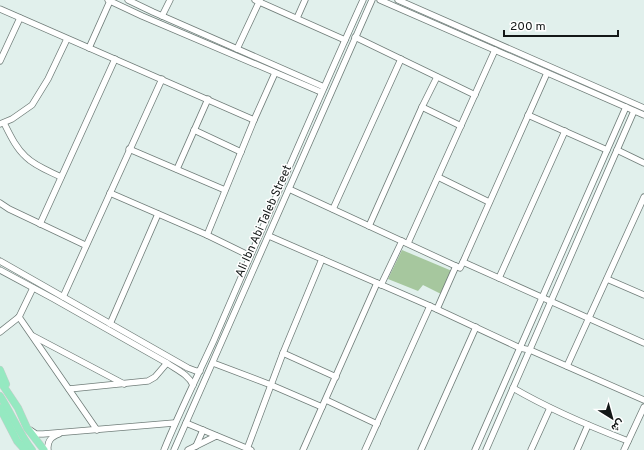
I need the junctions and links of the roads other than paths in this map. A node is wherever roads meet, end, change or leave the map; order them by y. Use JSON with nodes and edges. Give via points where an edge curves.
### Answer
{"nodes":[{"id":1,"x":128,"y":0,"type":"edge"},
{"id":2,"x":170,"y":0,"type":"edge"},
{"id":3,"x":305,"y":0,"type":"edge"},
{"id":4,"x":363,"y":0,"type":"edge"},
{"id":5,"x":380,"y":0,"type":"edge"},
{"id":6,"x":398,"y":0,"type":"edge"},
{"id":7,"x":109,"y":1,"type":"edge"},
{"id":8,"x":258,"y":1,"type":"edge"},
{"id":9,"x":372,"y":1,"type":"edge"},
{"id":10,"x":0,"y":9,"type":"edge"},
{"id":11,"x":162,"y":16,"type":"junction"},
{"id":12,"x":20,"y":18,"type":"junction"},
{"id":13,"x":297,"y":18,"type":"junction"},
{"id":14,"x":355,"y":37,"type":"junction"},
{"id":15,"x":67,"y":38,"type":"junction"},
{"id":16,"x":345,"y":40,"type":"junction"},
{"id":17,"x":89,"y":48,"type":"junction"},
{"id":18,"x":237,"y":50,"type":"junction"},
{"id":19,"x":495,"y":50,"type":"junction"},
{"id":20,"x":114,"y":59,"type":"junction"},
{"id":21,"x":401,"y":59,"type":"junction"},
{"id":22,"x":0,"y":60,"type":"edge"},
{"id":23,"x":275,"y":73,"type":"junction"},
{"id":24,"x":547,"y":73,"type":"junction"},
{"id":25,"x":437,"y":77,"type":"junction"},
{"id":26,"x":162,"y":80,"type":"junction"},
{"id":27,"x":322,"y":90,"type":"junction"},
{"id":28,"x":475,"y":95,"type":"junction"},
{"id":29,"x":208,"y":99,"type":"junction"},
{"id":30,"x":422,"y":107,"type":"junction"},
{"id":31,"x":626,"y":107,"type":"junction"},
{"id":32,"x":644,"y":108,"type":"edge"},
{"id":33,"x":634,"y":111,"type":"junction"},
{"id":34,"x":528,"y":115,"type":"junction"},
{"id":35,"x":644,"y":115,"type":"edge"},
{"id":36,"x":254,"y":120,"type":"junction"},
{"id":37,"x":2,"y":124,"type":"edge"},
{"id":38,"x":461,"y":126,"type":"junction"},
{"id":39,"x":194,"y":130,"type":"junction"},
{"id":40,"x":565,"y":132,"type":"junction"},
{"id":41,"x":130,"y":149,"type":"junction"},
{"id":42,"x":607,"y":150,"type":"junction"},
{"id":43,"x":617,"y":150,"type":"junction"},
{"id":44,"x":241,"y":152,"type":"junction"},
{"id":45,"x":644,"y":162,"type":"edge"},
{"id":46,"x":177,"y":169,"type":"junction"},
{"id":47,"x":61,"y":177,"type":"junction"},
{"id":48,"x":438,"y":177,"type":"junction"},
{"id":49,"x":289,"y":189,"type":"junction"},
{"id":50,"x":225,"y":190,"type":"junction"},
{"id":51,"x":110,"y":193,"type":"junction"},
{"id":52,"x":644,"y":197,"type":"edge"},
{"id":53,"x":490,"y":202,"type":"junction"},
{"id":54,"x":0,"y":203,"type":"edge"},
{"id":55,"x":333,"y":209,"type":"junction"},
{"id":56,"x":158,"y":214,"type":"junction"},
{"id":57,"x":40,"y":224,"type":"junction"},
{"id":58,"x":369,"y":226,"type":"junction"},
{"id":59,"x":207,"y":235,"type":"junction"},
{"id":60,"x":269,"y":236,"type":"junction"},
{"id":61,"x":402,"y":240,"type":"junction"},
{"id":62,"x":408,"y":244,"type":"junction"},
{"id":63,"x":85,"y":245,"type":"junction"},
{"id":64,"x":250,"y":256,"type":"junction"},
{"id":65,"x":322,"y":259,"type":"junction"},
{"id":66,"x":0,"y":261,"type":"edge"},
{"id":67,"x":462,"y":262,"type":"junction"},
{"id":68,"x":456,"y":266,"type":"junction"},
{"id":69,"x":0,"y":271,"type":"edge"},
{"id":70,"x":500,"y":278,"type":"junction"},
{"id":71,"x":607,"y":279,"type":"junction"},
{"id":72,"x":379,"y":284,"type":"junction"},
{"id":73,"x":33,"y":288,"type":"junction"},
{"id":74,"x":644,"y":295,"type":"edge"},
{"id":75,"x":62,"y":297,"type":"junction"},
{"id":76,"x":542,"y":298,"type":"junction"},
{"id":77,"x":551,"y":301,"type":"junction"},
{"id":78,"x":430,"y":306,"type":"junction"},
{"id":79,"x":437,"y":309,"type":"junction"},
{"id":80,"x":19,"y":317,"type":"junction"},
{"id":81,"x":589,"y":318,"type":"junction"},
{"id":82,"x":110,"y":324,"type":"junction"},
{"id":83,"x":476,"y":327,"type":"junction"},
{"id":84,"x":0,"y":332,"type":"edge"},
{"id":85,"x":31,"y":335,"type":"junction"},
{"id":86,"x":644,"y":343,"type":"edge"},
{"id":87,"x":520,"y":348,"type":"junction"},
{"id":88,"x":530,"y":350,"type":"junction"},
{"id":89,"x":283,"y":353,"type":"junction"},
{"id":90,"x":167,"y":363,"type":"junction"},
{"id":91,"x":213,"y":363,"type":"junction"},
{"id":92,"x":567,"y":366,"type":"junction"},
{"id":93,"x":188,"y":368,"type":"junction"},
{"id":94,"x":0,"y":370,"type":"edge"},
{"id":95,"x":200,"y":370,"type":"junction"},
{"id":96,"x":184,"y":374,"type":"junction"},
{"id":97,"x":336,"y":377,"type":"junction"},
{"id":98,"x":0,"y":381,"type":"edge"},
{"id":99,"x":124,"y":384,"type":"junction"},
{"id":100,"x":193,"y":385,"type":"junction"},
{"id":101,"x":272,"y":385,"type":"junction"},
{"id":102,"x":513,"y":388,"type":"junction"},
{"id":103,"x":68,"y":389,"type":"junction"},
{"id":104,"x":0,"y":396,"type":"edge"},
{"id":105,"x":11,"y":397,"type":"junction"},
{"id":106,"x":326,"y":400,"type":"junction"},
{"id":107,"x":644,"y":400,"type":"edge"},
{"id":108,"x":644,"y":406,"type":"edge"},
{"id":109,"x":322,"y":407,"type":"junction"},
{"id":110,"x":0,"y":408,"type":"edge"},
{"id":111,"x":550,"y":408,"type":"junction"},
{"id":112,"x":174,"y":423,"type":"junction"},
{"id":113,"x":186,"y":423,"type":"junction"},
{"id":114,"x":377,"y":424,"type":"junction"},
{"id":115,"x":588,"y":425,"type":"junction"},
{"id":116,"x":27,"y":428,"type":"junction"},
{"id":117,"x":97,"y":430,"type":"junction"},
{"id":118,"x":203,"y":430,"type":"junction"},
{"id":119,"x":68,"y":431,"type":"junction"},
{"id":120,"x":216,"y":436,"type":"junction"},
{"id":121,"x":17,"y":440,"type":"junction"},
{"id":122,"x":628,"y":441,"type":"junction"},
{"id":123,"x":196,"y":446,"type":"junction"},
{"id":124,"x":164,"y":449,"type":"edge"},
{"id":125,"x":249,"y":449,"type":"edge"},
{"id":126,"x":19,"y":450,"type":"edge"},
{"id":127,"x":25,"y":450,"type":"edge"},
{"id":128,"x":32,"y":450,"type":"edge"},
{"id":129,"x":44,"y":450,"type":"edge"},
{"id":130,"x":48,"y":450,"type":"edge"},
{"id":131,"x":175,"y":450,"type":"edge"},
{"id":132,"x":188,"y":450,"type":"edge"},
{"id":133,"x":303,"y":450,"type":"edge"},
{"id":134,"x":365,"y":450,"type":"edge"},
{"id":135,"x":421,"y":450,"type":"edge"},
{"id":136,"x":476,"y":450,"type":"edge"},
{"id":137,"x":486,"y":450,"type":"edge"},
{"id":138,"x":531,"y":450,"type":"edge"},
{"id":139,"x":577,"y":450,"type":"edge"},
{"id":140,"x":624,"y":450,"type":"edge"}],
"edges":[{"from":1,"to":11,"type":"street"},
{"from":2,"to":11,"type":"street"},
{"from":3,"to":13,"type":"street"},
{"from":4,"to":16,"type":"street","name":"Ali Ibn Abi Taleb Street"},
{"from":5,"to":19,"type":"street"},
{"from":6,"to":32,"type":"street"},
{"from":7,"to":17,"type":"street"},
{"from":7,"to":23,"type":"street"},
{"from":8,"to":13,"type":"street"},
{"from":8,"to":18,"type":"street"},
{"from":9,"to":14,"type":"street","name":"Ali Ibn Abi Taleb Street"},
{"from":10,"to":12,"type":"street"},
{"from":11,"to":18,"type":"street"},
{"from":12,"to":15,"type":"street"},
{"from":12,"to":22,"type":"street"},
{"from":13,"to":16,"type":"street"},
{"from":14,"to":21,"type":"street"},
{"from":14,"to":49,"type":"street","name":"Ali Ibn Abi Taleb Street"},
{"from":15,"to":17,"type":"street"},
{"from":15,"to":37,"type":"street","via":[[48,79],[32,105]]},
{"from":16,"to":27,"type":"street","name":"Ali Ibn Abi Taleb Street"},
{"from":17,"to":20,"type":"street"},
{"from":18,"to":27,"type":"street"},
{"from":19,"to":24,"type":"street"},
{"from":19,"to":28,"type":"street"},
{"from":20,"to":26,"type":"street"},
{"from":20,"to":47,"type":"street"},
{"from":21,"to":25,"type":"street"},
{"from":21,"to":55,"type":"street"},
{"from":23,"to":27,"type":"street"},
{"from":23,"to":36,"type":"street"},
{"from":24,"to":31,"type":"street"},
{"from":24,"to":34,"type":"street"},
{"from":25,"to":28,"type":"street"},
{"from":25,"to":30,"type":"street"},
{"from":26,"to":29,"type":"street"},
{"from":26,"to":41,"type":"street"},
{"from":27,"to":64,"type":"street","name":"Ali Ibn Abi Taleb Street"},
{"from":28,"to":38,"type":"street"},
{"from":29,"to":36,"type":"street"},
{"from":29,"to":39,"type":"street"},
{"from":30,"to":38,"type":"street"},
{"from":30,"to":58,"type":"street"},
{"from":31,"to":33,"type":"street"},
{"from":31,"to":42,"type":"street"},
{"from":33,"to":35,"type":"street"},
{"from":33,"to":43,"type":"street"},
{"from":34,"to":40,"type":"street"},
{"from":34,"to":53,"type":"street"},
{"from":36,"to":44,"type":"street"},
{"from":37,"to":47,"type":"street","via":[[25,157]]},
{"from":38,"to":48,"type":"street"},
{"from":39,"to":44,"type":"street"},
{"from":39,"to":46,"type":"street"},
{"from":40,"to":42,"type":"street"},
{"from":40,"to":70,"type":"street"},
{"from":41,"to":46,"type":"street"},
{"from":41,"to":51,"type":"street"},
{"from":42,"to":76,"type":"street"},
{"from":43,"to":45,"type":"street"},
{"from":43,"to":77,"type":"street"},
{"from":44,"to":50,"type":"street"},
{"from":46,"to":50,"type":"street"},
{"from":47,"to":57,"type":"street"},
{"from":48,"to":53,"type":"street"},
{"from":48,"to":62,"type":"street"},
{"from":49,"to":55,"type":"street"},
{"from":49,"to":60,"type":"street","name":"Ali Ibn Abi Taleb Street"},
{"from":50,"to":59,"type":"street"},
{"from":51,"to":56,"type":"street"},
{"from":51,"to":63,"type":"street"},
{"from":52,"to":71,"type":"street"},
{"from":53,"to":67,"type":"street"},
{"from":54,"to":57,"type":"street","via":[[9,210]]},
{"from":55,"to":58,"type":"street"},
{"from":56,"to":59,"type":"street"},
{"from":56,"to":82,"type":"street"},
{"from":57,"to":63,"type":"street"},
{"from":58,"to":61,"type":"street"},
{"from":59,"to":64,"type":"street"},
{"from":60,"to":65,"type":"street"},
{"from":60,"to":91,"type":"street","name":"Ali Ibn Abi Taleb Street"},
{"from":61,"to":62,"type":"street"},
{"from":61,"to":72,"type":"street"},
{"from":62,"to":68,"type":"street"},
{"from":63,"to":75,"type":"street"},
{"from":64,"to":95,"type":"street","name":"Ali Ibn Abi Taleb Street"},
{"from":65,"to":72,"type":"street"},
{"from":65,"to":89,"type":"street"},
{"from":66,"to":75,"type":"street"},
{"from":67,"to":68,"type":"street","via":[[460,268]]},
{"from":67,"to":70,"type":"street"},
{"from":68,"to":79,"type":"street"},
{"from":69,"to":73,"type":"street"},
{"from":70,"to":76,"type":"street"},
{"from":71,"to":74,"type":"street"},
{"from":71,"to":81,"type":"street"},
{"from":72,"to":78,"type":"street"},
{"from":72,"to":97,"type":"street"},
{"from":73,"to":80,"type":"street"},
{"from":73,"to":90,"type":"street"},
{"from":75,"to":82,"type":"street"},
{"from":76,"to":77,"type":"street"},
{"from":76,"to":87,"type":"street"},
{"from":77,"to":81,"type":"street"},
{"from":77,"to":88,"type":"street"},
{"from":78,"to":79,"type":"street"},
{"from":78,"to":114,"type":"street"},
{"from":79,"to":83,"type":"street"},
{"from":80,"to":84,"type":"street"},
{"from":80,"to":85,"type":"street"},
{"from":81,"to":86,"type":"street"},
{"from":81,"to":92,"type":"street"},
{"from":82,"to":93,"type":"street"},
{"from":83,"to":87,"type":"street"},
{"from":83,"to":135,"type":"street"},
{"from":85,"to":99,"type":"street"},
{"from":85,"to":103,"type":"street"},
{"from":87,"to":88,"type":"street"},
{"from":87,"to":136,"type":"street"},
{"from":88,"to":92,"type":"street"},
{"from":88,"to":102,"type":"street"},
{"from":89,"to":97,"type":"street"},
{"from":89,"to":101,"type":"street"},
{"from":90,"to":96,"type":"street"},
{"from":90,"to":99,"type":"street","via":[[148,381]]},
{"from":91,"to":101,"type":"street"},
{"from":91,"to":113,"type":"street","name":"Ali Ibn Abi Taleb Street"},
{"from":92,"to":107,"type":"street"},
{"from":93,"to":95,"type":"street"},
{"from":93,"to":96,"type":"street","via":[[188,372]]},
{"from":94,"to":105,"type":"main road"},
{"from":95,"to":100,"type":"street","name":"Ali Ibn Abi Taleb Street"},
{"from":96,"to":100,"type":"street"},
{"from":97,"to":106,"type":"street"},
{"from":98,"to":105,"type":"main road"},
{"from":99,"to":103,"type":"street"},
{"from":100,"to":112,"type":"street","name":"Ali Ibn Abi Taleb Street"},
{"from":101,"to":109,"type":"street"},
{"from":101,"to":125,"type":"street"},
{"from":102,"to":111,"type":"street"},
{"from":102,"to":137,"type":"street"},
{"from":103,"to":117,"type":"street"},
{"from":104,"to":128,"type":"main road"},
{"from":105,"to":116,"type":"main road"},
{"from":106,"to":109,"type":"street"},
{"from":106,"to":114,"type":"street"},
{"from":108,"to":122,"type":"street"},
{"from":109,"to":133,"type":"street"},
{"from":110,"to":121,"type":"main road"},
{"from":111,"to":115,"type":"street"},
{"from":111,"to":138,"type":"street"},
{"from":112,"to":117,"type":"street"},
{"from":112,"to":124,"type":"street","name":"Ali Ibn Abi Taleb Street"},
{"from":113,"to":118,"type":"street"},
{"from":113,"to":131,"type":"street","name":"Ali Ibn Abi Taleb Street"},
{"from":114,"to":134,"type":"street"},
{"from":115,"to":122,"type":"street"},
{"from":115,"to":139,"type":"street"},
{"from":116,"to":119,"type":"street","via":[[36,434]]},
{"from":116,"to":129,"type":"main road"},
{"from":117,"to":119,"type":"street"},
{"from":118,"to":120,"type":"street"},
{"from":118,"to":123,"type":"street"},
{"from":119,"to":130,"type":"street","via":[[50,439]]},
{"from":120,"to":123,"type":"street"},
{"from":120,"to":125,"type":"street"},
{"from":121,"to":126,"type":"street"},
{"from":121,"to":127,"type":"main road"},
{"from":122,"to":140,"type":"street"},
{"from":123,"to":132,"type":"street"}]}
